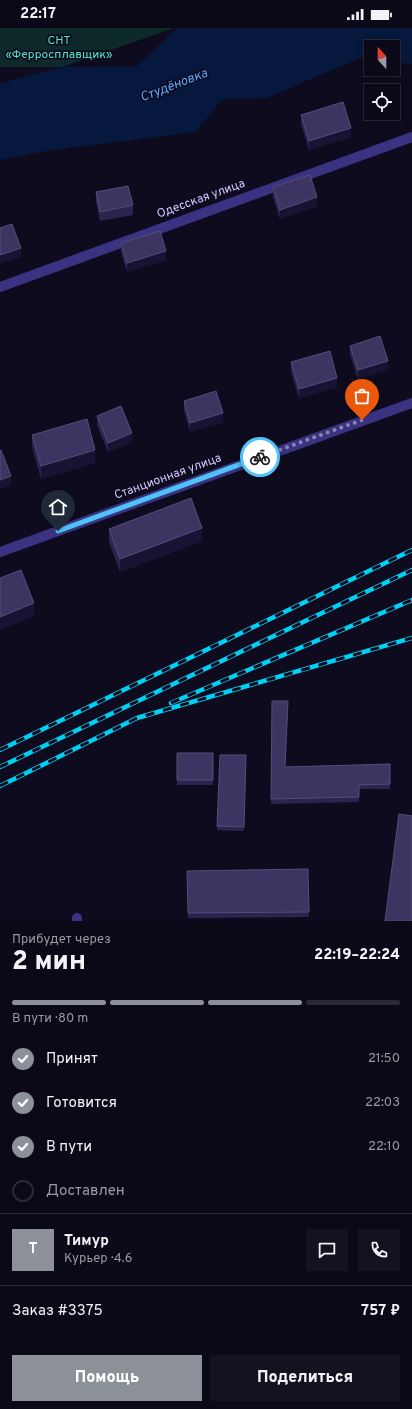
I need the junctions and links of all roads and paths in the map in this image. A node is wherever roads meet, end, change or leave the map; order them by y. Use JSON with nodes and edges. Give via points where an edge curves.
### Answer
{"nodes":[{"id":1,"x":412,"y":137,"type":"edge"},
{"id":2,"x":0,"y":287,"type":"edge"},
{"id":3,"x":412,"y":403,"type":"edge"},
{"id":4,"x":0,"y":552,"type":"edge"}],
"edges":[{"from":1,"to":2,"type":"street","name":"Одесская улица"},
{"from":3,"to":4,"type":"street","name":"Станционная улица"}]}
